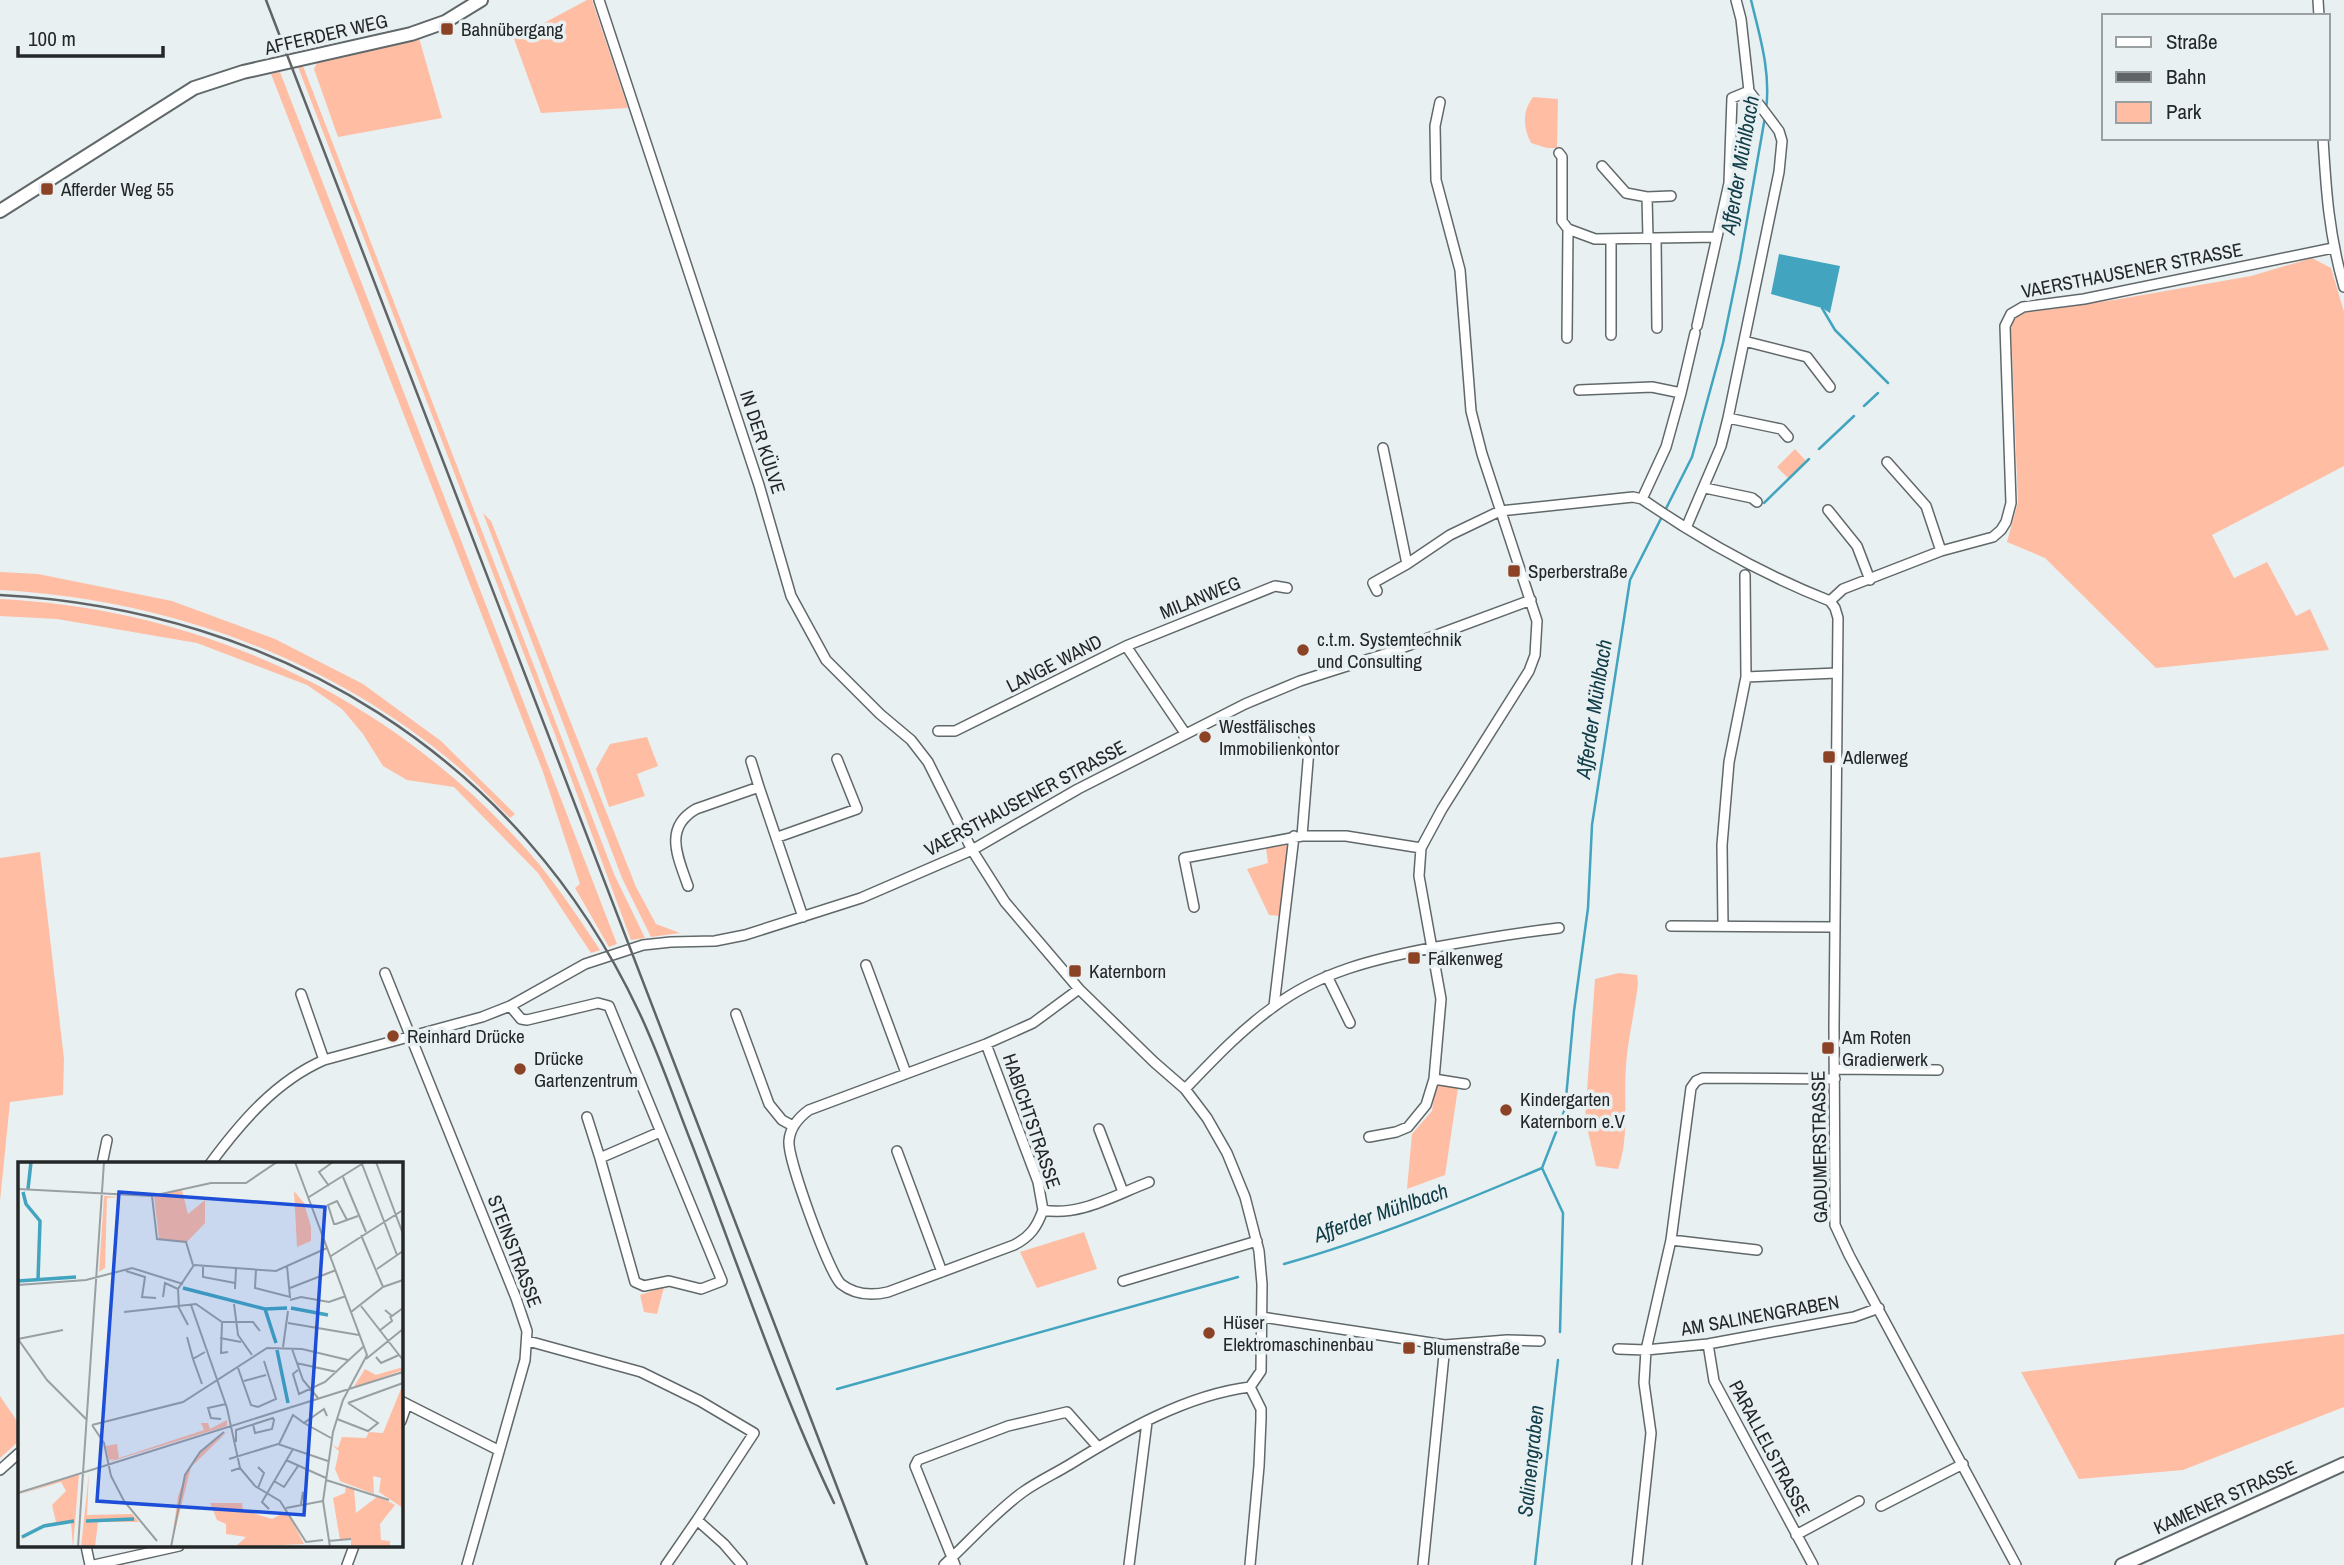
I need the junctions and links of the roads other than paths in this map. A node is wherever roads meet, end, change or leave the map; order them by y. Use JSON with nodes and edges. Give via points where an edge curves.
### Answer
{"nodes":[{"id":1,"x":481,"y":0,"type":"edge"},
{"id":2,"x":599,"y":0,"type":"edge"},
{"id":3,"x":1736,"y":0,"type":"edge"},
{"id":4,"x":1749,"y":91,"type":"junction"},
{"id":5,"x":1440,"y":102,"type":"dead end"},
{"id":6,"x":2323,"y":140,"type":"edge"},
{"id":7,"x":1559,"y":153,"type":"dead end"},
{"id":8,"x":1602,"y":166,"type":"dead end"},
{"id":9,"x":1671,"y":196,"type":"dead end"},
{"id":10,"x":1647,"y":197,"type":"junction"},
{"id":11,"x":0,"y":211,"type":"edge"},
{"id":12,"x":1568,"y":229,"type":"junction"},
{"id":13,"x":1717,"y":237,"type":"junction"},
{"id":14,"x":1652,"y":238,"type":"junction"},
{"id":15,"x":1611,"y":239,"type":"junction"},
{"id":16,"x":2333,"y":248,"type":"junction"},
{"id":17,"x":2344,"y":287,"type":"edge"},
{"id":18,"x":1657,"y":328,"type":"dead end"},
{"id":19,"x":1611,"y":335,"type":"dead end"},
{"id":20,"x":1567,"y":338,"type":"dead end"},
{"id":21,"x":1744,"y":341,"type":"junction"},
{"id":22,"x":1830,"y":387,"type":"dead end"},
{"id":23,"x":1579,"y":390,"type":"dead end"},
{"id":24,"x":1681,"y":393,"type":"junction"},
{"id":25,"x":1728,"y":418,"type":"junction"},
{"id":26,"x":1788,"y":437,"type":"dead end"},
{"id":27,"x":1383,"y":448,"type":"dead end"},
{"id":28,"x":1887,"y":462,"type":"dead end"},
{"id":29,"x":1704,"y":488,"type":"junction"},
{"id":30,"x":1642,"y":499,"type":"junction"},
{"id":31,"x":1757,"y":502,"type":"dead end"},
{"id":32,"x":1828,"y":510,"type":"dead end"},
{"id":33,"x":1500,"y":511,"type":"junction"},
{"id":34,"x":1686,"y":528,"type":"junction"},
{"id":35,"x":1941,"y":551,"type":"junction"},
{"id":36,"x":1408,"y":564,"type":"junction"},
{"id":37,"x":1745,"y":575,"type":"dead end"},
{"id":38,"x":1870,"y":580,"type":"junction"},
{"id":39,"x":1287,"y":588,"type":"dead end"},
{"id":40,"x":1377,"y":591,"type":"dead end"},
{"id":41,"x":1531,"y":600,"type":"junction"},
{"id":42,"x":1830,"y":601,"type":"junction"},
{"id":43,"x":1126,"y":646,"type":"junction"},
{"id":44,"x":1837,"y":673,"type":"junction"},
{"id":45,"x":1746,"y":677,"type":"junction"},
{"id":46,"x":938,"y":732,"type":"dead end"},
{"id":47,"x":1185,"y":733,"type":"junction"},
{"id":48,"x":1304,"y":737,"type":"dead end"},
{"id":49,"x":837,"y":759,"type":"dead end"},
{"id":50,"x":751,"y":761,"type":"dead end"},
{"id":51,"x":759,"y":787,"type":"junction"},
{"id":52,"x":1298,"y":836,"type":"junction"},
{"id":53,"x":778,"y":837,"type":"junction"},
{"id":54,"x":1420,"y":848,"type":"junction"},
{"id":55,"x":972,"y":850,"type":"junction"},
{"id":56,"x":688,"y":886,"type":"dead end"},
{"id":57,"x":1194,"y":907,"type":"dead end"},
{"id":58,"x":803,"y":917,"type":"junction"},
{"id":59,"x":1671,"y":926,"type":"dead end"},
{"id":60,"x":1723,"y":926,"type":"junction"},
{"id":61,"x":1835,"y":927,"type":"junction"},
{"id":62,"x":1559,"y":928,"type":"dead end"},
{"id":63,"x":1432,"y":948,"type":"junction"},
{"id":64,"x":866,"y":965,"type":"dead end"},
{"id":65,"x":385,"y":973,"type":"dead end"},
{"id":66,"x":1327,"y":976,"type":"junction"},
{"id":67,"x":1079,"y":989,"type":"junction"},
{"id":68,"x":300,"y":994,"type":"dead end"},
{"id":69,"x":510,"y":1006,"type":"junction"},
{"id":70,"x":1274,"y":1006,"type":"junction"},
{"id":71,"x":736,"y":1014,"type":"dead end"},
{"id":72,"x":1349,"y":1023,"type":"dead end"},
{"id":73,"x":410,"y":1037,"type":"junction"},
{"id":74,"x":986,"y":1044,"type":"junction"},
{"id":75,"x":324,"y":1060,"type":"junction"},
{"id":76,"x":1938,"y":1070,"type":"dead end"},
{"id":77,"x":906,"y":1073,"type":"junction"},
{"id":78,"x":1835,"y":1074,"type":"junction"},
{"id":79,"x":1434,"y":1079,"type":"junction"},
{"id":80,"x":1465,"y":1084,"type":"dead end"},
{"id":81,"x":1185,"y":1089,"type":"junction"},
{"id":82,"x":587,"y":1117,"type":"dead end"},
{"id":83,"x":793,"y":1126,"type":"junction"},
{"id":84,"x":1099,"y":1129,"type":"dead end"},
{"id":85,"x":660,"y":1132,"type":"junction"},
{"id":86,"x":1369,"y":1137,"type":"dead end"},
{"id":87,"x":107,"y":1140,"type":"dead end"},
{"id":88,"x":897,"y":1151,"type":"dead end"},
{"id":89,"x":600,"y":1157,"type":"junction"},
{"id":90,"x":102,"y":1162,"type":"edge"},
{"id":91,"x":212,"y":1162,"type":"edge"},
{"id":92,"x":1149,"y":1182,"type":"dead end"},
{"id":93,"x":1123,"y":1192,"type":"junction"},
{"id":94,"x":1043,"y":1210,"type":"junction"},
{"id":95,"x":1257,"y":1241,"type":"junction"},
{"id":96,"x":1671,"y":1241,"type":"junction"},
{"id":97,"x":1757,"y":1250,"type":"dead end"},
{"id":98,"x":942,"y":1272,"type":"junction"},
{"id":99,"x":1123,"y":1281,"type":"dead end"},
{"id":100,"x":1879,"y":1308,"type":"junction"},
{"id":101,"x":1262,"y":1317,"type":"junction"},
{"id":102,"x":528,"y":1341,"type":"junction"},
{"id":103,"x":1539,"y":1341,"type":"dead end"},
{"id":104,"x":1708,"y":1344,"type":"junction"},
{"id":105,"x":1445,"y":1345,"type":"junction"},
{"id":106,"x":1618,"y":1349,"type":"dead end"},
{"id":107,"x":1646,"y":1350,"type":"junction"},
{"id":108,"x":1250,"y":1387,"type":"junction"},
{"id":109,"x":404,"y":1403,"type":"edge"},
{"id":110,"x":1147,"y":1422,"type":"junction"},
{"id":111,"x":1098,"y":1447,"type":"junction"},
{"id":112,"x":498,"y":1450,"type":"junction"},
{"id":113,"x":18,"y":1454,"type":"edge"},
{"id":114,"x":1963,"y":1464,"type":"junction"},
{"id":115,"x":2344,"y":1464,"type":"edge"},
{"id":116,"x":0,"y":1470,"type":"edge"},
{"id":117,"x":1860,"y":1501,"type":"dead end"},
{"id":118,"x":1881,"y":1506,"type":"dead end"},
{"id":119,"x":697,"y":1520,"type":"junction"},
{"id":120,"x":1796,"y":1535,"type":"junction"},
{"id":121,"x":87,"y":1548,"type":"edge"},
{"id":122,"x":170,"y":1548,"type":"edge"},
{"id":123,"x":354,"y":1548,"type":"edge"},
{"id":124,"x":950,"y":1563,"type":"edge"},
{"id":125,"x":92,"y":1565,"type":"edge"},
{"id":126,"x":347,"y":1565,"type":"edge"},
{"id":127,"x":467,"y":1565,"type":"edge"},
{"id":128,"x":666,"y":1565,"type":"edge"},
{"id":129,"x":741,"y":1565,"type":"edge"},
{"id":130,"x":1129,"y":1565,"type":"edge"},
{"id":131,"x":1250,"y":1565,"type":"edge"},
{"id":132,"x":1423,"y":1565,"type":"edge"},
{"id":133,"x":1637,"y":1565,"type":"edge"},
{"id":134,"x":1813,"y":1565,"type":"edge"},
{"id":135,"x":2017,"y":1565,"type":"edge"},
{"id":136,"x":2122,"y":1565,"type":"edge"}],
"edges":[{"from":1,"to":11,"type":"street","name":"AFFERDER WEG","via":[[445,22],[411,34],[243,72],[194,88]]},
{"from":2,"to":55,"type":"street","name":"IN DER KÜLVE","via":[[759,485],[791,596],[826,660],[911,740],[928,762]]},
{"from":3,"to":4,"type":"street"},
{"from":4,"to":13,"type":"street","via":[[1732,98],[1729,183]]},
{"from":4,"to":21,"type":"street","via":[[1782,141]]},
{"from":5,"to":33,"type":"street","via":[[1435,126],[1436,180],[1460,270],[1471,411]]},
{"from":6,"to":16,"type":"street"},
{"from":7,"to":12,"type":"street","via":[[1562,221]]},
{"from":8,"to":10,"type":"street","via":[[1626,192]]},
{"from":9,"to":10,"type":"street"},
{"from":10,"to":14,"type":"street"},
{"from":12,"to":15,"type":"street","via":[[1595,239]]},
{"from":12,"to":20,"type":"street"},
{"from":13,"to":14,"type":"street"},
{"from":13,"to":24,"type":"street"},
{"from":14,"to":15,"type":"street"},
{"from":14,"to":18,"type":"street"},
{"from":15,"to":19,"type":"street"},
{"from":16,"to":17,"type":"street"},
{"from":16,"to":35,"type":"street","name":"VAERSTHAUSENER STRASSE","via":[[2084,299],[2023,307],[2011,314],[2005,326],[2011,503],[2006,522],[1993,537]]},
{"from":21,"to":22,"type":"street","via":[[1807,357]]},
{"from":21,"to":25,"type":"street"},
{"from":23,"to":24,"type":"street","via":[[1653,387]]},
{"from":24,"to":30,"type":"street","via":[[1666,447]]},
{"from":25,"to":26,"type":"street","via":[[1781,429]]},
{"from":25,"to":29,"type":"street"},
{"from":27,"to":36,"type":"street"},
{"from":28,"to":35,"type":"street","via":[[1926,506]]},
{"from":29,"to":31,"type":"street"},
{"from":29,"to":34,"type":"street"},
{"from":30,"to":33,"type":"street"},
{"from":30,"to":34,"type":"street"},
{"from":32,"to":38,"type":"street","via":[[1857,546]]},
{"from":33,"to":36,"type":"street","via":[[1450,535]]},
{"from":33,"to":41,"type":"street"},
{"from":34,"to":42,"type":"street","via":[[1744,562]]},
{"from":35,"to":38,"type":"street","name":"VAERSTHAUSENER STRASSE"},
{"from":36,"to":40,"type":"street","via":[[1373,583]]},
{"from":37,"to":45,"type":"street"},
{"from":38,"to":42,"type":"street","name":"VAERSTHAUSENER STRASSE","via":[[1843,589]]},
{"from":39,"to":43,"type":"street","name":"MILANWEG","via":[[1275,586]]},
{"from":41,"to":47,"type":"street","name":"VAERSTHAUSENER STRASSE","via":[[1288,686]]},
{"from":41,"to":54,"type":"street","via":[[1538,639],[1529,671]]},
{"from":42,"to":44,"type":"street","name":"GADUMERSTRASSE","via":[[1838,618]]},
{"from":43,"to":46,"type":"street","name":"LANGE WAND","via":[[955,731]]},
{"from":43,"to":47,"type":"street","name":"LANGE WAND"},
{"from":44,"to":45,"type":"street"},
{"from":44,"to":61,"type":"street","name":"GADUMERSTRASSE"},
{"from":45,"to":60,"type":"street","via":[[1729,762],[1722,845]]},
{"from":47,"to":55,"type":"street","name":"VAERSTHAUSENER STRASSE"},
{"from":48,"to":52,"type":"street","via":[[1309,749]]},
{"from":49,"to":53,"type":"street","via":[[857,808]]},
{"from":50,"to":51,"type":"street"},
{"from":51,"to":53,"type":"street"},
{"from":51,"to":56,"type":"street","via":[[687,814],[675,839]]},
{"from":52,"to":54,"type":"street","via":[[1346,836]]},
{"from":52,"to":57,"type":"street","via":[[1184,858]]},
{"from":52,"to":70,"type":"street"},
{"from":53,"to":58,"type":"street"},
{"from":54,"to":63,"type":"street","via":[[1419,876]]},
{"from":55,"to":58,"type":"street","name":"VAERSTHAUSENER STRASSE","via":[[861,898]]},
{"from":55,"to":67,"type":"street","name":"IN DER KÜLVE","via":[[1004,902]]},
{"from":58,"to":69,"type":"street","name":"VAERSTHAUSENER STRASSE","via":[[746,935],[657,943],[598,959]]},
{"from":59,"to":60,"type":"street"},
{"from":60,"to":61,"type":"street"},
{"from":61,"to":78,"type":"street","name":"GADUMERSTRASSE"},
{"from":62,"to":63,"type":"street"},
{"from":63,"to":66,"type":"street","via":[[1374,959]]},
{"from":63,"to":79,"type":"street","via":[[1441,999]]},
{"from":64,"to":77,"type":"street"},
{"from":65,"to":73,"type":"street"},
{"from":66,"to":70,"type":"street"},
{"from":66,"to":72,"type":"street"},
{"from":67,"to":74,"type":"street","name":"HABICHTSTRASSE","via":[[1034,1023]]},
{"from":67,"to":81,"type":"street","name":"IN DER KÜLVE"},
{"from":68,"to":75,"type":"street"},
{"from":69,"to":73,"type":"street","name":"VAERSTHAUSENER STRASSE"},
{"from":69,"to":85,"type":"street","via":[[527,1020],[598,1003],[609,1006]]},
{"from":70,"to":81,"type":"street"},
{"from":71,"to":83,"type":"street","via":[[769,1104]]},
{"from":73,"to":75,"type":"street","name":"VAERSTHAUSENER STRASSE"},
{"from":73,"to":102,"type":"street","name":"STEINSTRASSE","via":[[516,1297]]},
{"from":74,"to":77,"type":"street","name":"HABICHTSTRASSE"},
{"from":74,"to":94,"type":"street","name":"HABICHTSTRASSE","via":[[1038,1182]]},
{"from":75,"to":91,"type":"street","name":"VAERSTHAUSENER STRASSE","via":[[280,1086]]},
{"from":76,"to":78,"type":"street"},
{"from":77,"to":83,"type":"street","name":"HABICHTSTRASSE","via":[[816,1106]]},
{"from":78,"to":96,"type":"street","via":[[1696,1081],[1691,1088]]},
{"from":78,"to":100,"type":"street","name":"GADUMERSTRASSE","via":[[1835,1225]]},
{"from":79,"to":80,"type":"street"},
{"from":79,"to":86,"type":"street","via":[[1426,1105],[1408,1127]]},
{"from":81,"to":95,"type":"street","name":"IN DER KÜLVE","via":[[1227,1153]]},
{"from":82,"to":89,"type":"street"},
{"from":83,"to":98,"type":"street","name":"HABICHTSTRASSE","via":[[790,1155],[839,1282],[859,1293],[877,1295]]},
{"from":84,"to":93,"type":"street"},
{"from":85,"to":89,"type":"street"},
{"from":85,"to":89,"type":"street","via":[[722,1282],[701,1289],[669,1281],[645,1286],[635,1282]]},
{"from":87,"to":90,"type":"street"},
{"from":88,"to":98,"type":"street"},
{"from":92,"to":93,"type":"street","name":"HABICHTSTRASSE"},
{"from":93,"to":94,"type":"street","name":"HABICHTSTRASSE","via":[[1073,1211]]},
{"from":94,"to":98,"type":"street","name":"HABICHTSTRASSE","via":[[1023,1241]]},
{"from":95,"to":99,"type":"street"},
{"from":95,"to":101,"type":"street","name":"IN DER KÜLVE"},
{"from":96,"to":97,"type":"street"},
{"from":96,"to":107,"type":"street"},
{"from":100,"to":104,"type":"street","name":"AM SALINENGRABEN","via":[[1854,1317]]},
{"from":100,"to":114,"type":"street","name":"GADUMERSTRASSE"},
{"from":101,"to":105,"type":"street"},
{"from":101,"to":108,"type":"street","name":"IN DER KÜLVE","via":[[1261,1371]]},
{"from":102,"to":112,"type":"street","name":"STEINSTRASSE"},
{"from":102,"to":119,"type":"street","via":[[641,1373],[754,1433]]},
{"from":103,"to":105,"type":"street"},
{"from":104,"to":107,"type":"street","name":"AM SALINENGRABEN"},
{"from":104,"to":120,"type":"street","name":"PARALLELSTRASSE","via":[[1714,1381]]},
{"from":105,"to":132,"type":"street"},
{"from":106,"to":107,"type":"street","name":"AM SALINENGRABEN"},
{"from":107,"to":133,"type":"street","via":[[1644,1383],[1651,1433]]},
{"from":108,"to":110,"type":"street","via":[[1207,1396]]},
{"from":108,"to":131,"type":"street","via":[[1261,1409]]},
{"from":109,"to":112,"type":"street"},
{"from":110,"to":111,"type":"street"},
{"from":110,"to":130,"type":"street"},
{"from":111,"to":124,"type":"street","via":[[1022,1493],[964,1543]]},
{"from":111,"to":124,"type":"street","via":[[1067,1412],[1008,1426],[918,1460],[915,1466]]},
{"from":112,"to":127,"type":"street","name":"STEINSTRASSE"},
{"from":113,"to":116,"type":"street"},
{"from":114,"to":118,"type":"street"},
{"from":114,"to":135,"type":"street","name":"GADUMERSTRASSE"},
{"from":115,"to":136,"type":"street","name":"KAMENER STRASSE"},
{"from":117,"to":120,"type":"street"},
{"from":119,"to":128,"type":"street"},
{"from":119,"to":129,"type":"street"},
{"from":120,"to":134,"type":"street","name":"PARALLELSTRASSE"},
{"from":121,"to":125,"type":"street"},
{"from":122,"to":125,"type":"street"},
{"from":123,"to":126,"type":"street"}]}
